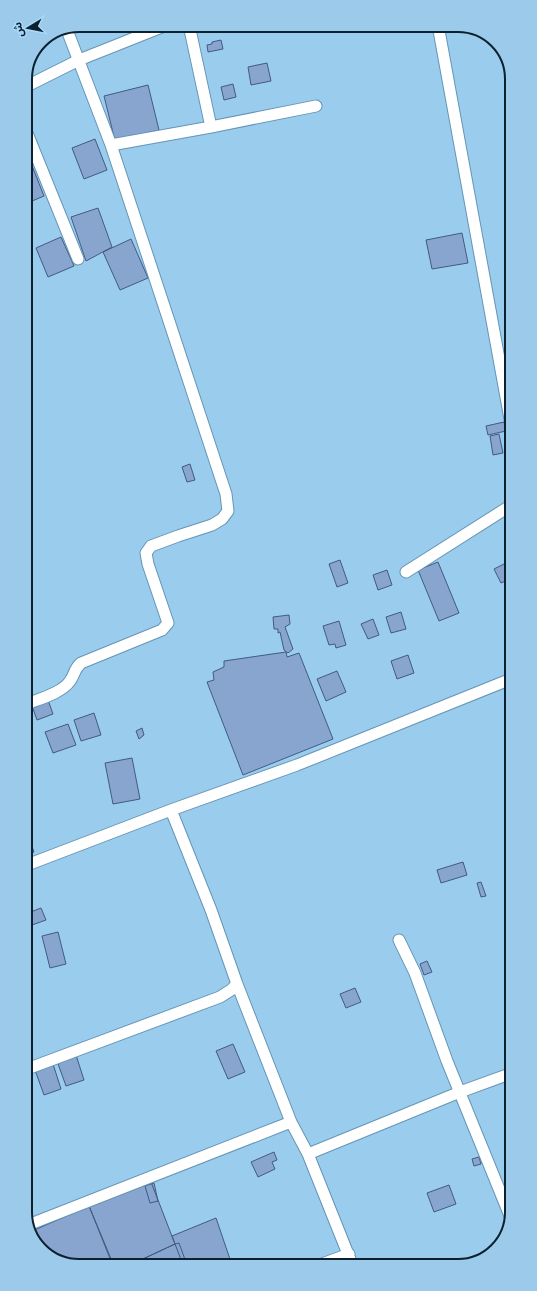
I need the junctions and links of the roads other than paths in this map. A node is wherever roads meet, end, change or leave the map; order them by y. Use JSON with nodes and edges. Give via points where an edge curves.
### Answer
{"nodes":[{"id":1,"x":149,"y":32,"type":"edge"},
{"id":2,"x":191,"y":32,"type":"edge"},
{"id":3,"x":439,"y":32,"type":"edge"},
{"id":4,"x":68,"y":34,"type":"edge"},
{"id":5,"x":79,"y":60,"type":"junction"},
{"id":6,"x":32,"y":84,"type":"edge"},
{"id":7,"x":316,"y":106,"type":"dead end"},
{"id":8,"x":211,"y":127,"type":"junction"},
{"id":9,"x":32,"y":145,"type":"edge"},
{"id":10,"x":111,"y":145,"type":"junction"},
{"id":11,"x":78,"y":258,"type":"dead end"},
{"id":12,"x":505,"y":392,"type":"edge"},
{"id":13,"x":505,"y":509,"type":"edge"},
{"id":14,"x":406,"y":572,"type":"dead end"},
{"id":15,"x":505,"y":681,"type":"edge"},
{"id":16,"x":32,"y":702,"type":"edge"},
{"id":17,"x":171,"y":810,"type":"junction"},
{"id":18,"x":32,"y":863,"type":"edge"},
{"id":19,"x":399,"y":940,"type":"dead end"},
{"id":20,"x":237,"y":984,"type":"junction"},
{"id":21,"x":32,"y":1067,"type":"edge"},
{"id":22,"x":505,"y":1076,"type":"edge"},
{"id":23,"x":460,"y":1092,"type":"junction"},
{"id":24,"x":291,"y":1122,"type":"junction"},
{"id":25,"x":308,"y":1154,"type":"junction"},
{"id":26,"x":505,"y":1204,"type":"edge"},
{"id":27,"x":34,"y":1223,"type":"edge"},
{"id":28,"x":350,"y":1259,"type":"edge"}],
"edges":[{"from":1,"to":5,"type":"street"},
{"from":2,"to":8,"type":"street"},
{"from":3,"to":12,"type":"street"},
{"from":4,"to":5,"type":"street"},
{"from":5,"to":6,"type":"street"},
{"from":5,"to":10,"type":"street"},
{"from":7,"to":8,"type":"street"},
{"from":8,"to":10,"type":"street"},
{"from":9,"to":11,"type":"street"},
{"from":10,"to":16,"type":"street","via":[[226,494],[228,511],[222,519],[212,525],[152,546],[146,553],[168,623],[162,630],[81,663],[71,681],[63,689]]},
{"from":13,"to":14,"type":"street"},
{"from":15,"to":17,"type":"street","via":[[297,765]]},
{"from":17,"to":18,"type":"street"},
{"from":17,"to":20,"type":"street"},
{"from":19,"to":23,"type":"street","via":[[415,973]]},
{"from":20,"to":21,"type":"street","via":[[220,997]]},
{"from":20,"to":24,"type":"street"},
{"from":22,"to":23,"type":"street"},
{"from":23,"to":25,"type":"street"},
{"from":23,"to":26,"type":"street"},
{"from":24,"to":25,"type":"street"},
{"from":24,"to":27,"type":"street"},
{"from":25,"to":28,"type":"street"}]}
